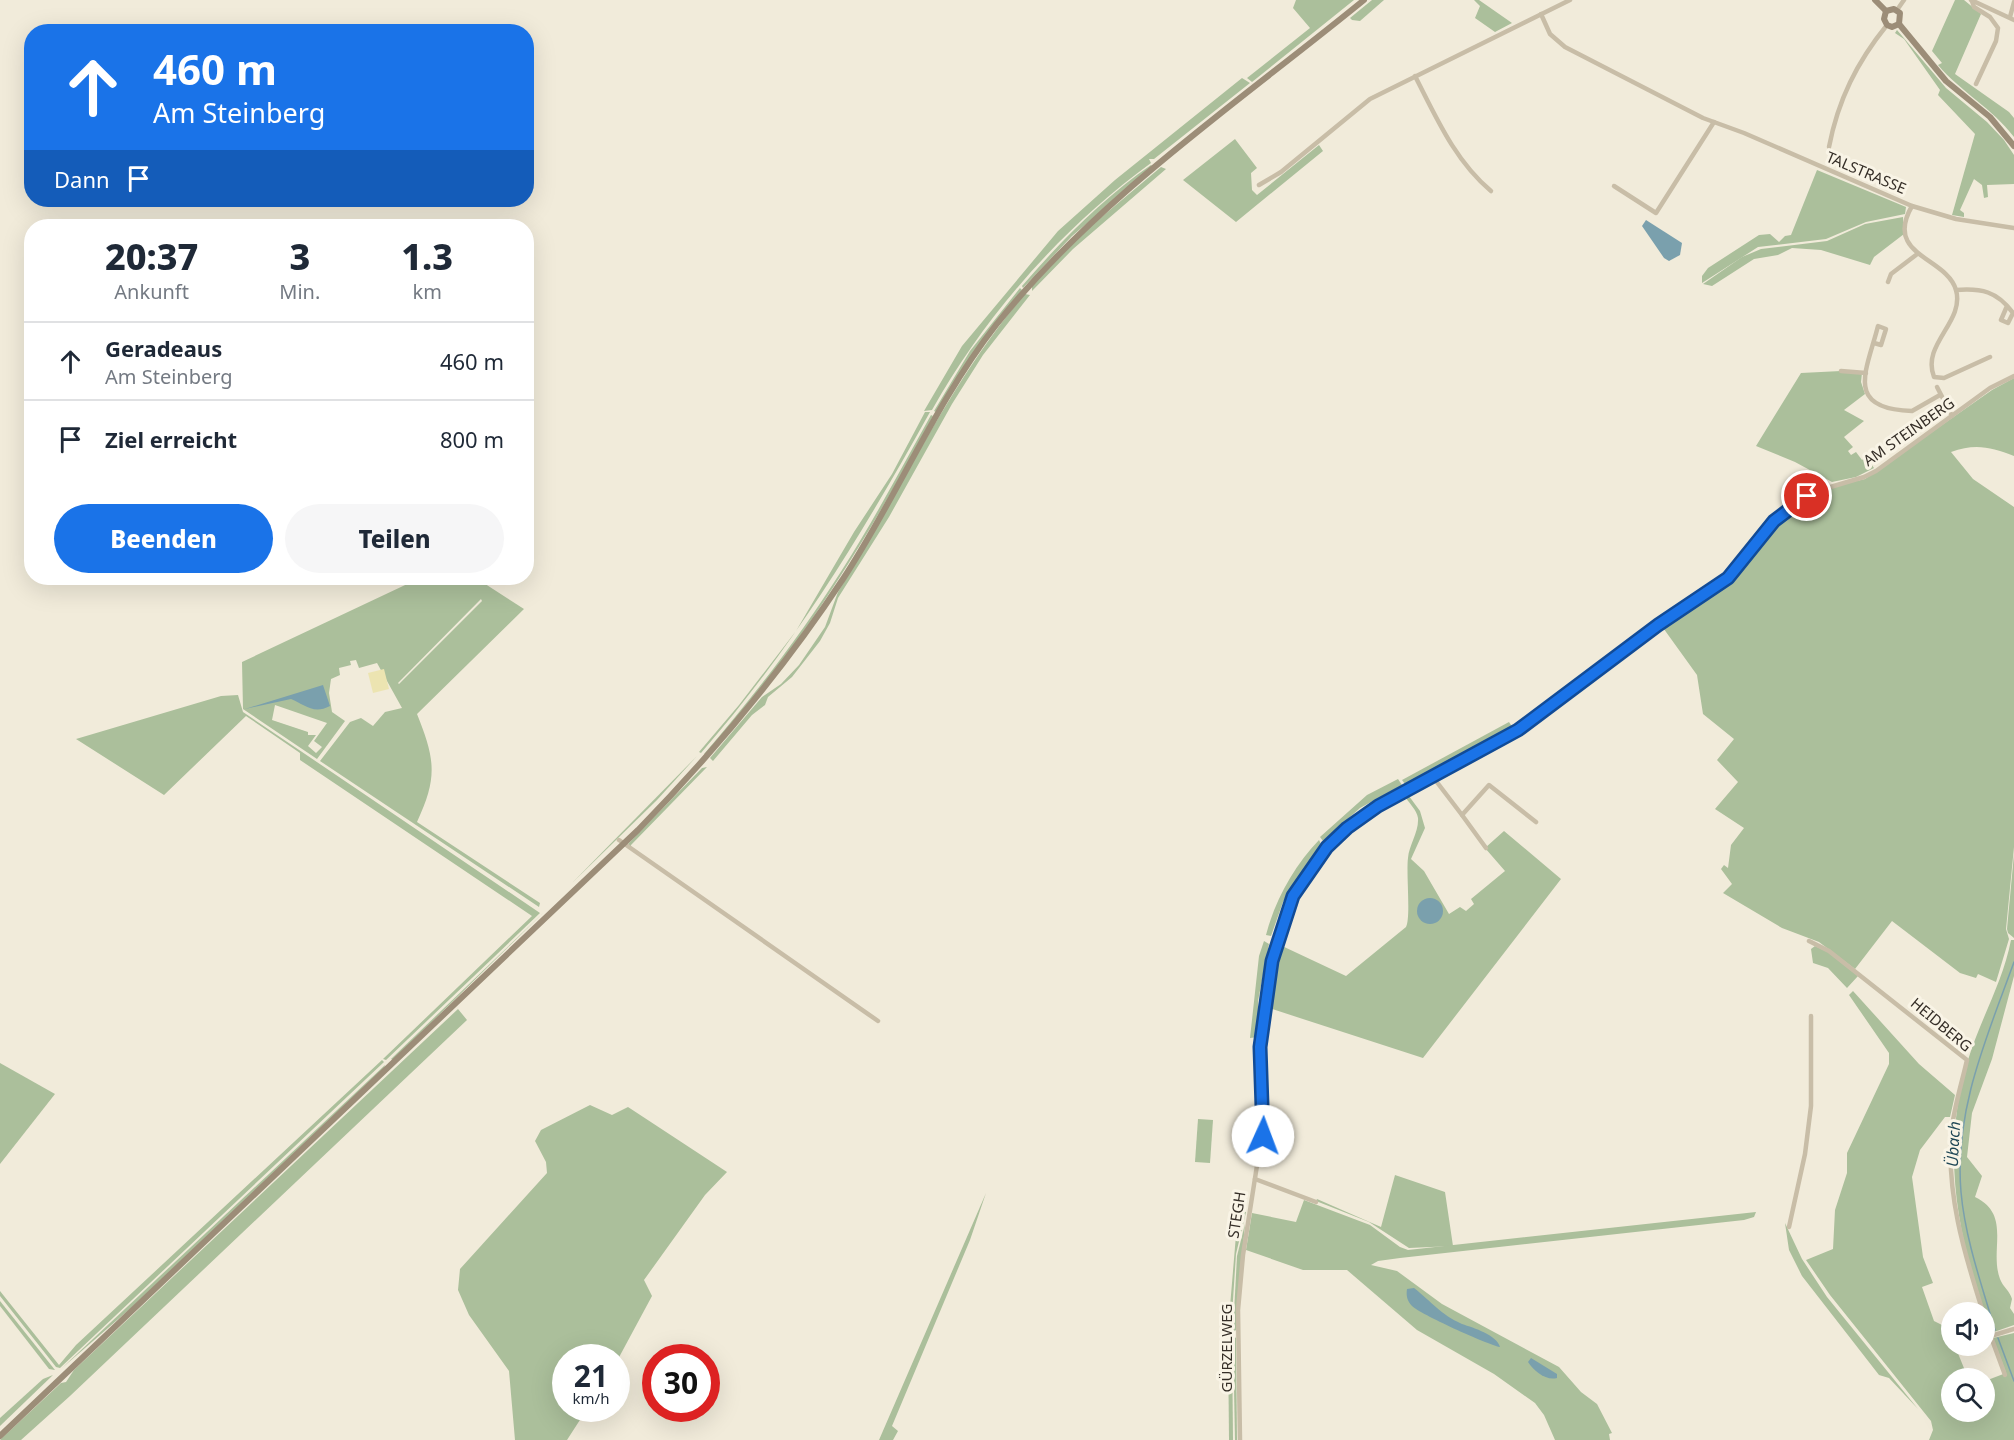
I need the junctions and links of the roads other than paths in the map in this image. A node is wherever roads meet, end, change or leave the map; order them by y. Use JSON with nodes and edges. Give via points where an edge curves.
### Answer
{"nodes":[{"id":1,"x":1364,"y":0,"type":"edge"},
{"id":2,"x":1570,"y":0,"type":"edge"},
{"id":3,"x":1875,"y":0,"type":"edge"},
{"id":4,"x":1904,"y":0,"type":"edge"},
{"id":5,"x":1972,"y":0,"type":"edge"},
{"id":6,"x":2014,"y":2,"type":"edge"},
{"id":7,"x":1897,"y":10,"type":"junction"},
{"id":8,"x":1886,"y":11,"type":"junction"},
{"id":9,"x":1541,"y":14,"type":"junction"},
{"id":10,"x":2012,"y":19,"type":"edge"},
{"id":11,"x":1899,"y":24,"type":"junction"},
{"id":12,"x":1887,"y":25,"type":"junction"},
{"id":13,"x":1415,"y":76,"type":"junction"},
{"id":14,"x":1976,"y":84,"type":"dead end"},
{"id":15,"x":1714,"y":122,"type":"junction"},
{"id":16,"x":2014,"y":146,"type":"edge"},
{"id":17,"x":1829,"y":147,"type":"dead end"},
{"id":18,"x":1259,"y":185,"type":"dead end"},
{"id":19,"x":1614,"y":186,"type":"dead end"},
{"id":20,"x":1491,"y":191,"type":"dead end"},
{"id":21,"x":1912,"y":206,"type":"junction"},
{"id":22,"x":2014,"y":228,"type":"edge"},
{"id":23,"x":1916,"y":255,"type":"junction"},
{"id":24,"x":1888,"y":282,"type":"dead end"},
{"id":25,"x":1956,"y":290,"type":"junction"},
{"id":26,"x":2007,"y":306,"type":"dead end"},
{"id":27,"x":1874,"y":343,"type":"dead end"},
{"id":28,"x":1990,"y":357,"type":"dead end"},
{"id":29,"x":1841,"y":371,"type":"dead end"},
{"id":30,"x":1866,"y":374,"type":"junction"},
{"id":31,"x":2014,"y":376,"type":"edge"},
{"id":32,"x":1937,"y":387,"type":"dead end"},
{"id":33,"x":1940,"y":395,"type":"junction"},
{"id":34,"x":1952,"y":416,"type":"junction"},
{"id":35,"x":1433,"y":777,"type":"junction"},
{"id":36,"x":1462,"y":815,"type":"junction"},
{"id":37,"x":1536,"y":822,"type":"dead end"},
{"id":38,"x":1347,"y":828,"type":"joint"},
{"id":39,"x":621,"y":842,"type":"junction"},
{"id":40,"x":1486,"y":848,"type":"dead end"},
{"id":41,"x":1809,"y":941,"type":"dead end"},
{"id":42,"x":1811,"y":1016,"type":"dead end"},
{"id":43,"x":878,"y":1021,"type":"dead end"},
{"id":44,"x":1255,"y":1179,"type":"junction"},
{"id":45,"x":1316,"y":1202,"type":"dead end"},
{"id":46,"x":1790,"y":1227,"type":"dead end"},
{"id":47,"x":1243,"y":1255,"type":"joint"},
{"id":48,"x":1980,"y":1302,"type":"edge"},
{"id":49,"x":2014,"y":1329,"type":"edge"},
{"id":50,"x":1995,"y":1335,"type":"edge"},
{"id":51,"x":1995,"y":1347,"type":"edge"},
{"id":52,"x":2005,"y":1375,"type":"dead end"},
{"id":53,"x":0,"y":1436,"type":"edge"},
{"id":54,"x":1240,"y":1440,"type":"edge"}],
"edges":[{"from":1,"to":39,"type":"main road","via":[[1125,193],[1036,278],[969,362],[844,578],[784,664],[705,760]]},
{"from":2,"to":9,"type":"street"},
{"from":3,"to":8,"type":"main road"},
{"from":4,"to":7,"type":"street"},
{"from":5,"to":10,"type":"street"},
{"from":5,"to":14,"type":"street","via":[[1974,7],[1990,17],[1998,28]]},
{"from":6,"to":10,"type":"street"},
{"from":7,"to":8,"type":"main road"},
{"from":7,"to":11,"type":"main road"},
{"from":8,"to":12,"type":"main road"},
{"from":9,"to":13,"type":"street"},
{"from":9,"to":15,"type":"street","name":"TALSTRASSE","via":[[1550,34],[1565,47]]},
{"from":11,"to":12,"type":"main road"},
{"from":11,"to":16,"type":"main road","via":[[1946,81],[1990,117]]},
{"from":12,"to":17,"type":"street","via":[[1842,98]]},
{"from":13,"to":18,"type":"street","via":[[1370,99],[1281,172]]},
{"from":13,"to":20,"type":"street","via":[[1467,169]]},
{"from":15,"to":19,"type":"street","via":[[1656,213]]},
{"from":15,"to":21,"type":"street","name":"TALSTRASSE"},
{"from":21,"to":22,"type":"street","name":"TALSTRASSE","via":[[1956,219]]},
{"from":21,"to":23,"type":"street","via":[[1907,236]]},
{"from":23,"to":24,"type":"street","via":[[1891,274]]},
{"from":23,"to":25,"type":"street","via":[[1943,269]]},
{"from":25,"to":26,"type":"street","via":[[1980,288],[1995,294]]},
{"from":25,"to":28,"type":"street","via":[[1955,312],[1933,352],[1933,374],[1937,379],[1944,378]]},
{"from":27,"to":30,"type":"street"},
{"from":29,"to":30,"type":"street"},
{"from":30,"to":33,"type":"street","via":[[1863,386],[1867,395],[1890,407],[1912,411]]},
{"from":31,"to":34,"type":"street","name":"AM STEINBERG"},
{"from":32,"to":33,"type":"street"},
{"from":33,"to":34,"type":"street"},
{"from":34,"to":35,"type":"street","name":"AM STEINBERG","via":[[1864,477],[1798,501],[1767,529],[1728,578],[1518,730]]},
{"from":35,"to":36,"type":"street"},
{"from":35,"to":38,"type":"street","name":"AM STEINBERG","via":[[1390,799]]},
{"from":36,"to":37,"type":"street","via":[[1490,785]]},
{"from":36,"to":40,"type":"street"},
{"from":38,"to":44,"type":"street","name":"STEGH","via":[[1327,847],[1293,896],[1272,961],[1262,1029],[1264,1119]]},
{"from":39,"to":43,"type":"street"},
{"from":39,"to":53,"type":"main road"},
{"from":41,"to":48,"type":"street","name":"HEIDBERG","via":[[1829,951],[1967,1060],[1952,1126],[1951,1174],[1964,1249]]},
{"from":42,"to":46,"type":"street","via":[[1811,1106]]},
{"from":44,"to":45,"type":"street","name":"STEGH"},
{"from":44,"to":47,"type":"street","name":"STEGH"},
{"from":47,"to":54,"type":"street","name":"GÜRZELWEG","via":[[1238,1340]]},
{"from":49,"to":50,"type":"street"},
{"from":51,"to":52,"type":"street"}]}
